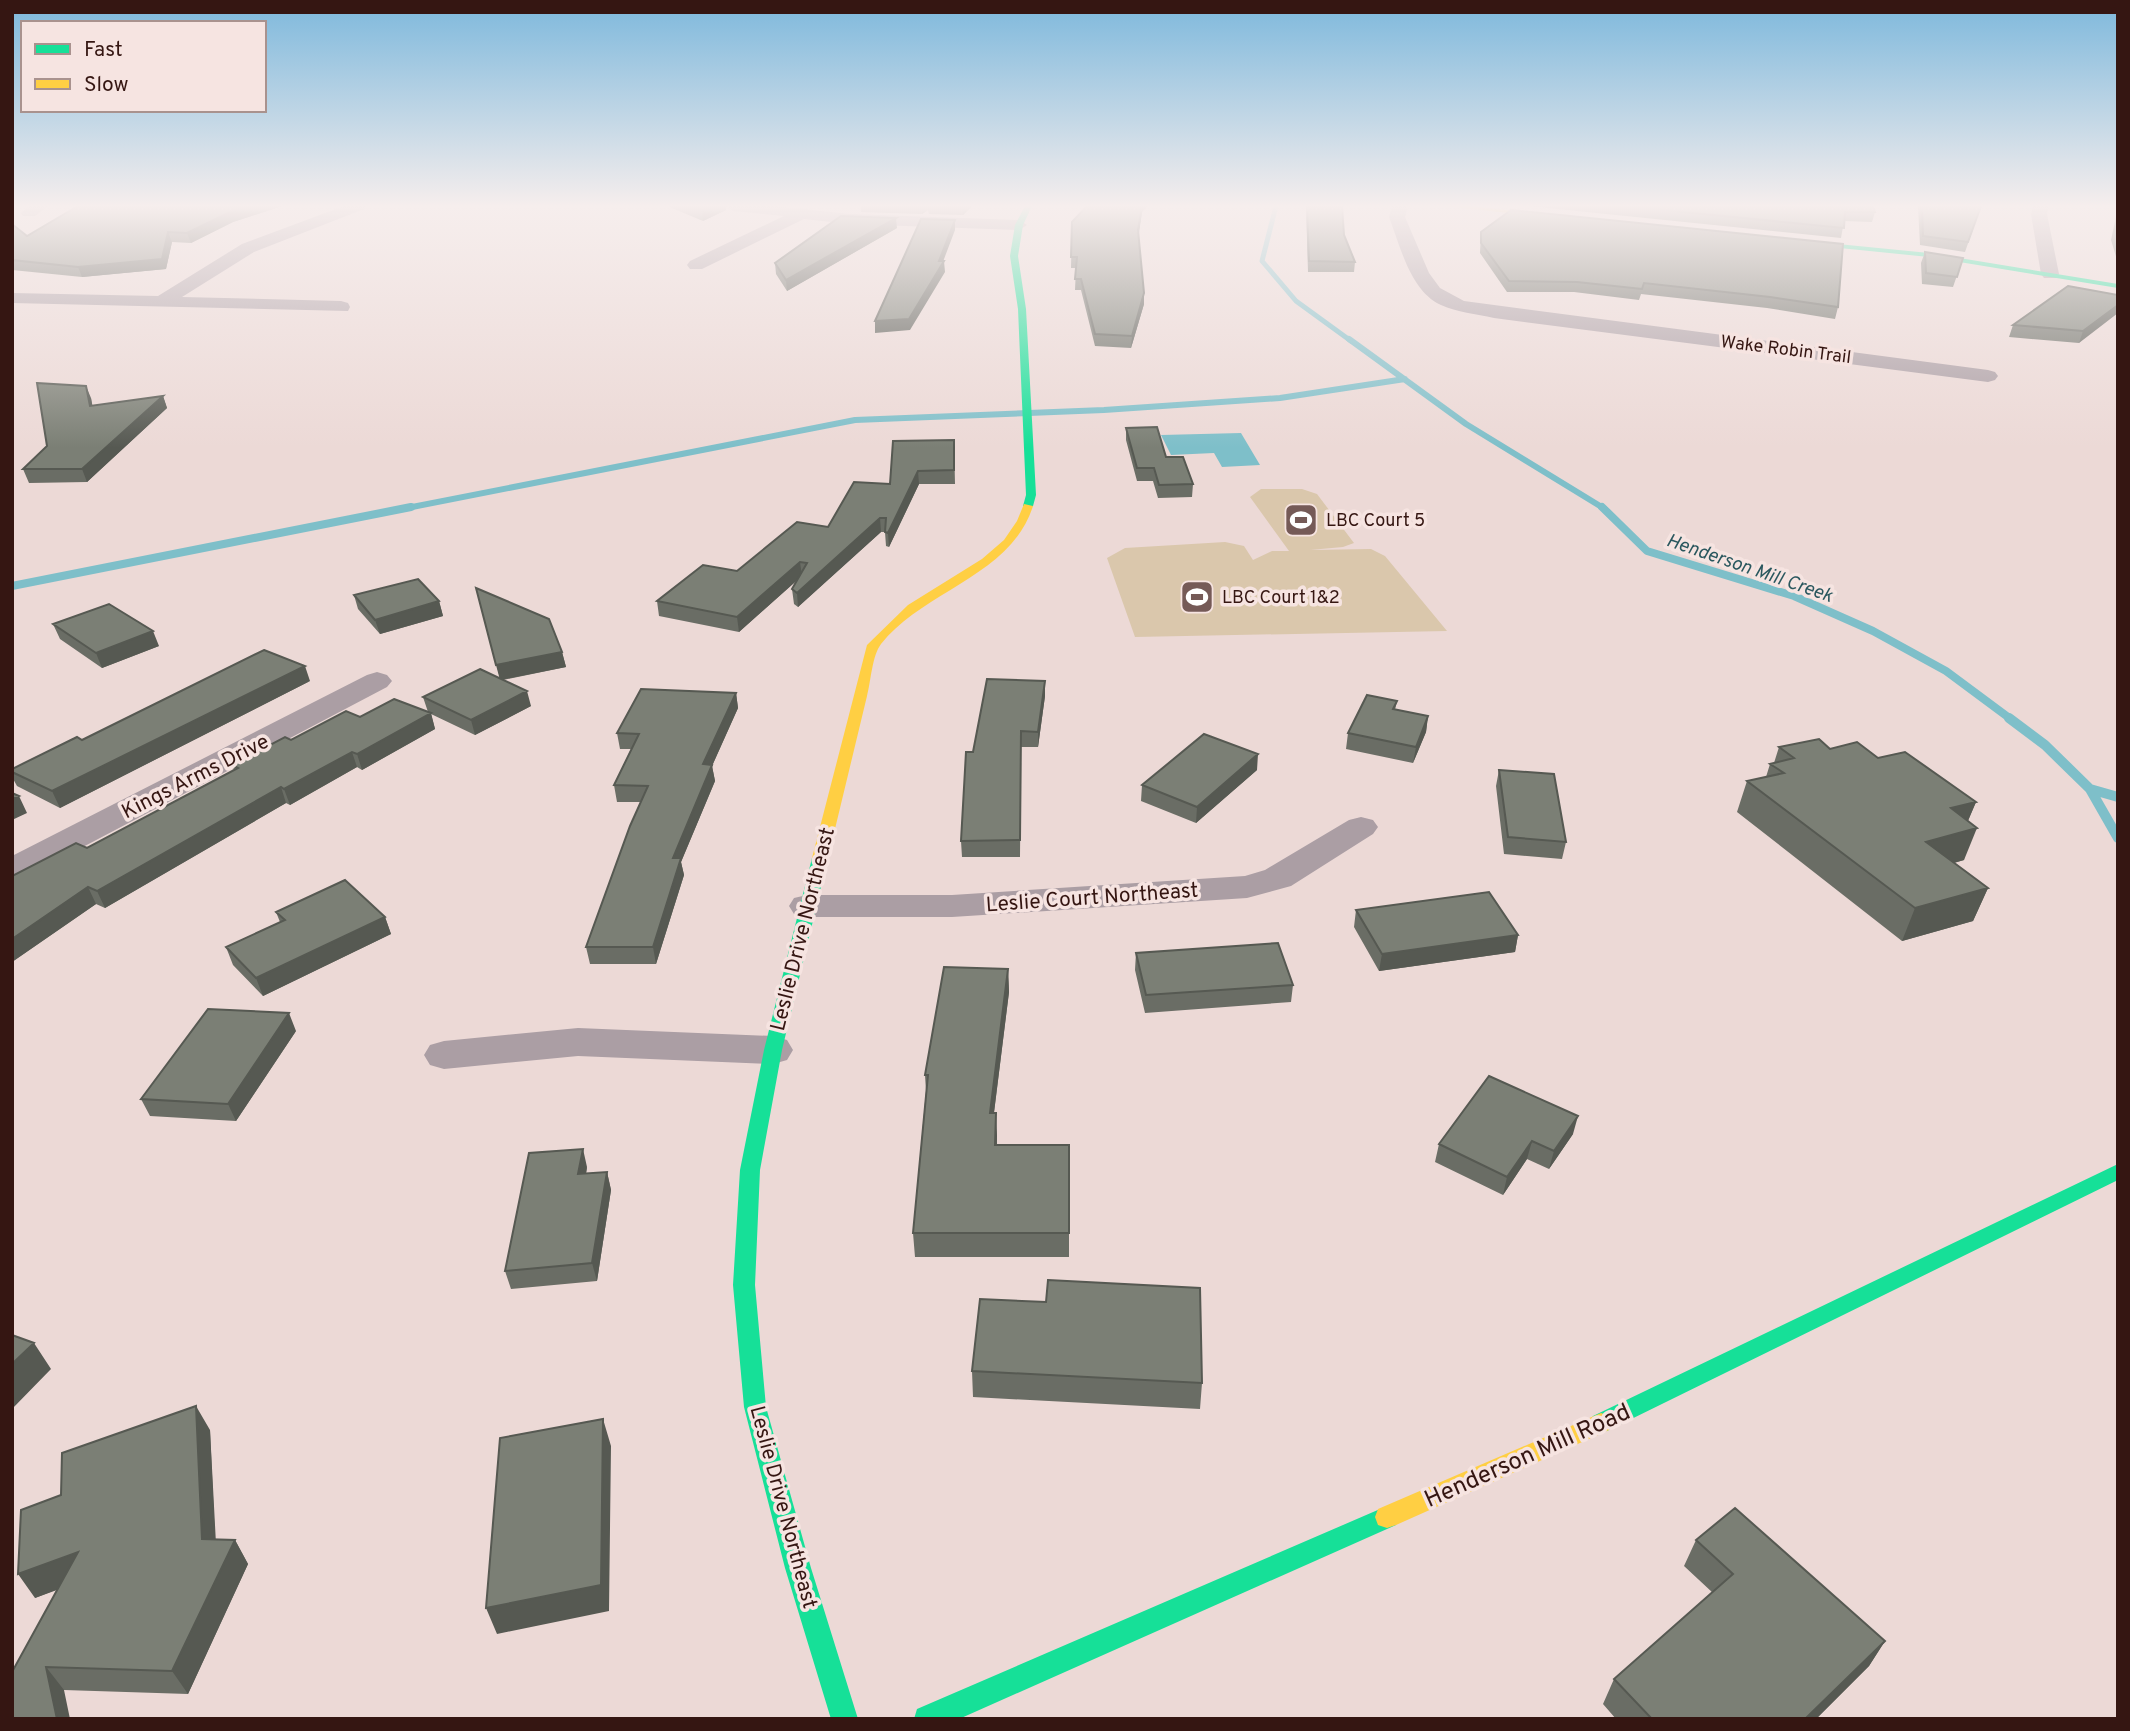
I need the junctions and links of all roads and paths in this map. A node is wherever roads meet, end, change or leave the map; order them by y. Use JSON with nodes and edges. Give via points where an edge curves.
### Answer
{"nodes":[{"id":1,"x":186,"y":287,"type":"edge"},
{"id":2,"x":1018,"y":287,"type":"edge"},
{"id":3,"x":1428,"y":287,"type":"edge"},
{"id":4,"x":12,"y":298,"type":"edge"},
{"id":5,"x":162,"y":302,"type":"junction"},
{"id":6,"x":341,"y":307,"type":"dead end"},
{"id":7,"x":1988,"y":376,"type":"dead end"},
{"id":8,"x":377,"y":681,"type":"dead end"},
{"id":9,"x":1360,"y":827,"type":"dead end"},
{"id":10,"x":12,"y":870,"type":"edge"},
{"id":11,"x":807,"y":906,"type":"junction"},
{"id":12,"x":773,"y":1050,"type":"junction"},
{"id":13,"x":444,"y":1055,"type":"dead end"},
{"id":14,"x":2118,"y":1171,"type":"edge"},
{"id":15,"x":845,"y":1719,"type":"edge"},
{"id":16,"x":927,"y":1719,"type":"edge"}],
"edges":[{"from":1,"to":5,"type":"street"},
{"from":2,"to":11,"type":"street","name":"Leslie Drive Northeast","via":[[1031,495],[1023,522],[986,561],[912,608],[873,645]]},
{"from":3,"to":7,"type":"street","name":"Wake Robin Trail","via":[[1451,303],[1494,312]]},
{"from":4,"to":5,"type":"street"},
{"from":5,"to":6,"type":"street"},
{"from":8,"to":10,"type":"street","name":"Kings Arms Drive"},
{"from":9,"to":11,"type":"street","name":"Leslie Court Northeast","via":[[1278,878],[1247,887],[952,906]]},
{"from":11,"to":12,"type":"street","name":"Leslie Drive Northeast"},
{"from":12,"to":13,"type":"street","via":[[578,1042]]},
{"from":12,"to":15,"type":"street","name":"Leslie Drive Northeast","via":[[750,1170],[744,1285],[755,1408]]},
{"from":14,"to":16,"type":"street","name":"Henderson Mill Road","via":[[1580,1433]]}]}
